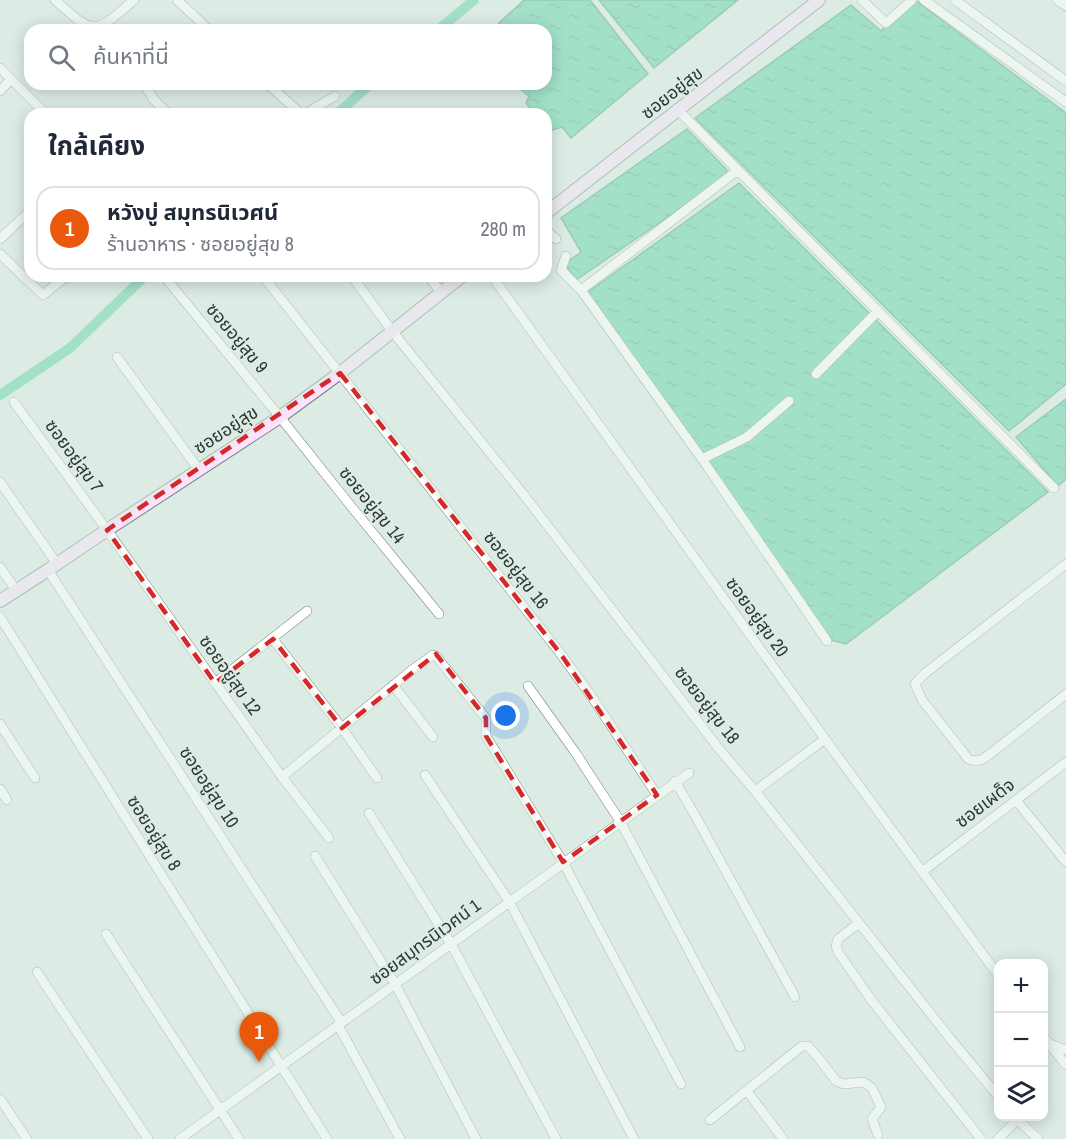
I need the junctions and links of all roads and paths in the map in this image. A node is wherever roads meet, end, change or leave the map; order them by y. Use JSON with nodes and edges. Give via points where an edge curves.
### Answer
{"nodes":[{"id":1,"x":55,"y":0,"type":"edge"},
{"id":2,"x":134,"y":0,"type":"edge"},
{"id":3,"x":177,"y":0,"type":"edge"},
{"id":4,"x":819,"y":0,"type":"edge"},
{"id":5,"x":862,"y":0,"type":"edge"},
{"id":6,"x":912,"y":0,"type":"edge"},
{"id":7,"x":924,"y":0,"type":"edge"},
{"id":8,"x":955,"y":0,"type":"edge"},
{"id":9,"x":1058,"y":0,"type":"edge"},
{"id":10,"x":1066,"y":6,"type":"edge"},
{"id":11,"x":85,"y":24,"type":"edge"},
{"id":12,"x":110,"y":24,"type":"edge"},
{"id":13,"x":203,"y":24,"type":"edge"},
{"id":14,"x":0,"y":68,"type":"edge"},
{"id":15,"x":11,"y":79,"type":"junction"},
{"id":16,"x":1066,"y":81,"type":"edge"},
{"id":17,"x":148,"y":90,"type":"edge"},
{"id":18,"x":275,"y":90,"type":"edge"},
{"id":19,"x":0,"y":91,"type":"edge"},
{"id":20,"x":335,"y":96,"type":"dead end"},
{"id":21,"x":1066,"y":102,"type":"edge"},
{"id":22,"x":40,"y":108,"type":"edge"},
{"id":23,"x":163,"y":108,"type":"edge"},
{"id":24,"x":296,"y":108,"type":"edge"},
{"id":25,"x":314,"y":108,"type":"edge"},
{"id":26,"x":678,"y":110,"type":"junction"},
{"id":27,"x":738,"y":170,"type":"junction"},
{"id":28,"x":552,"y":208,"type":"edge"},
{"id":29,"x":24,"y":217,"type":"edge"},
{"id":30,"x":552,"y":235,"type":"edge"},
{"id":31,"x":0,"y":239,"type":"edge"},
{"id":32,"x":556,"y":239,"type":"dead end"},
{"id":33,"x":0,"y":254,"type":"edge"},
{"id":34,"x":567,"y":256,"type":"dead end"},
{"id":35,"x":24,"y":277,"type":"edge"},
{"id":36,"x":29,"y":282,"type":"edge"},
{"id":37,"x":59,"y":282,"type":"edge"},
{"id":38,"x":170,"y":282,"type":"edge"},
{"id":39,"x":268,"y":282,"type":"edge"},
{"id":40,"x":356,"y":282,"type":"edge"},
{"id":41,"x":433,"y":282,"type":"edge"},
{"id":42,"x":454,"y":282,"type":"edge"},
{"id":43,"x":496,"y":282,"type":"edge"},
{"id":44,"x":581,"y":290,"type":"junction"},
{"id":45,"x":441,"y":292,"type":"junction"},
{"id":46,"x":878,"y":311,"type":"junction"},
{"id":47,"x":392,"y":330,"type":"junction"},
{"id":48,"x":117,"y":357,"type":"dead end"},
{"id":49,"x":339,"y":373,"type":"junction"},
{"id":50,"x":816,"y":374,"type":"dead end"},
{"id":51,"x":789,"y":401,"type":"dead end"},
{"id":52,"x":14,"y":402,"type":"dead end"},
{"id":53,"x":280,"y":417,"type":"junction"},
{"id":54,"x":702,"y":459,"type":"junction"},
{"id":55,"x":198,"y":470,"type":"junction"},
{"id":56,"x":0,"y":483,"type":"edge"},
{"id":57,"x":1054,"y":488,"type":"dead end"},
{"id":58,"x":107,"y":530,"type":"junction"},
{"id":59,"x":1066,"y":564,"type":"edge"},
{"id":60,"x":0,"y":567,"type":"edge"},
{"id":61,"x":53,"y":567,"type":"junction"},
{"id":62,"x":16,"y":590,"type":"junction"},
{"id":63,"x":0,"y":601,"type":"edge"},
{"id":64,"x":307,"y":611,"type":"dead end"},
{"id":65,"x":439,"y":614,"type":"dead end"},
{"id":66,"x":0,"y":617,"type":"edge"},
{"id":67,"x":273,"y":639,"type":"junction"},
{"id":68,"x":827,"y":641,"type":"dead end"},
{"id":69,"x":215,"y":682,"type":"junction"},
{"id":70,"x":393,"y":685,"type":"junction"},
{"id":71,"x":528,"y":686,"type":"dead end"},
{"id":72,"x":1066,"y":694,"type":"edge"},
{"id":73,"x":0,"y":723,"type":"edge"},
{"id":74,"x":342,"y":728,"type":"junction"},
{"id":75,"x":432,"y":737,"type":"dead end"},
{"id":76,"x":825,"y":739,"type":"junction"},
{"id":77,"x":1066,"y":764,"type":"edge"},
{"id":78,"x":689,"y":772,"type":"dead end"},
{"id":79,"x":425,"y":775,"type":"dead end"},
{"id":80,"x":282,"y":777,"type":"junction"},
{"id":81,"x":35,"y":778,"type":"dead end"},
{"id":82,"x":377,"y":778,"type":"dead end"},
{"id":83,"x":675,"y":781,"type":"junction"},
{"id":84,"x":0,"y":789,"type":"edge"},
{"id":85,"x":755,"y":791,"type":"junction"},
{"id":86,"x":657,"y":795,"type":"junction"},
{"id":87,"x":7,"y":800,"type":"dead end"},
{"id":88,"x":1016,"y":800,"type":"junction"},
{"id":89,"x":369,"y":813,"type":"dead end"},
{"id":90,"x":620,"y":821,"type":"junction"},
{"id":91,"x":329,"y":838,"type":"dead end"},
{"id":92,"x":315,"y":856,"type":"dead end"},
{"id":93,"x":563,"y":862,"type":"junction"},
{"id":94,"x":1066,"y":862,"type":"edge"},
{"id":95,"x":923,"y":871,"type":"junction"},
{"id":96,"x":509,"y":901,"type":"junction"},
{"id":97,"x":859,"y":923,"type":"junction"},
{"id":98,"x":106,"y":934,"type":"dead end"},
{"id":99,"x":451,"y":944,"type":"junction"},
{"id":100,"x":994,"y":968,"type":"edge"},
{"id":101,"x":37,"y":972,"type":"dead end"},
{"id":102,"x":395,"y":984,"type":"junction"},
{"id":103,"x":795,"y":997,"type":"dead end"},
{"id":104,"x":339,"y":1024,"type":"junction"},
{"id":105,"x":1048,"y":1041,"type":"edge"},
{"id":106,"x":1048,"y":1042,"type":"edge"},
{"id":107,"x":740,"y":1047,"type":"dead end"},
{"id":108,"x":1066,"y":1050,"type":"edge"},
{"id":109,"x":1066,"y":1065,"type":"edge"},
{"id":110,"x":281,"y":1066,"type":"junction"},
{"id":111,"x":681,"y":1084,"type":"dead end"},
{"id":112,"x":994,"y":1090,"type":"edge"},
{"id":113,"x":747,"y":1091,"type":"junction"},
{"id":114,"x":0,"y":1099,"type":"edge"},
{"id":115,"x":219,"y":1111,"type":"junction"},
{"id":116,"x":710,"y":1120,"type":"dead end"},
{"id":117,"x":1013,"y":1121,"type":"edge"},
{"id":118,"x":1019,"y":1121,"type":"edge"},
{"id":119,"x":878,"y":1135,"type":"dead end"},
{"id":120,"x":27,"y":1139,"type":"edge"},
{"id":121,"x":148,"y":1139,"type":"edge"},
{"id":122,"x":180,"y":1139,"type":"edge"},
{"id":123,"x":239,"y":1139,"type":"edge"},
{"id":124,"x":327,"y":1139,"type":"edge"},
{"id":125,"x":400,"y":1139,"type":"edge"},
{"id":126,"x":476,"y":1139,"type":"edge"},
{"id":127,"x":556,"y":1139,"type":"edge"},
{"id":128,"x":634,"y":1139,"type":"edge"},
{"id":129,"x":783,"y":1139,"type":"edge"},
{"id":130,"x":981,"y":1139,"type":"edge"},
{"id":131,"x":998,"y":1139,"type":"edge"},
{"id":132,"x":1038,"y":1139,"type":"edge"}],
"edges":[{"from":1,"to":11,"type":"street"},
{"from":2,"to":12,"type":"street"},
{"from":3,"to":13,"type":"street"},
{"from":4,"to":26,"type":"street","name":"ซอยอยู่สุข"},
{"from":5,"to":6,"type":"street","via":[[886,23]]},
{"from":7,"to":21,"type":"street"},
{"from":8,"to":16,"type":"street"},
{"from":9,"to":10,"type":"street"},
{"from":14,"to":15,"type":"street"},
{"from":15,"to":19,"type":"street"},
{"from":15,"to":22,"type":"street"},
{"from":17,"to":23,"type":"street"},
{"from":18,"to":24,"type":"street"},
{"from":20,"to":25,"type":"street"},
{"from":26,"to":27,"type":"street"},
{"from":26,"to":28,"type":"street","name":"ซอยอยู่สุข"},
{"from":27,"to":44,"type":"street"},
{"from":27,"to":46,"type":"street"},
{"from":29,"to":31,"type":"street"},
{"from":30,"to":32,"type":"street"},
{"from":33,"to":35,"type":"street"},
{"from":34,"to":44,"type":"street","via":[[561,270]]},
{"from":36,"to":37,"type":"street","via":[[43,295]]},
{"from":38,"to":53,"type":"street","name":"ซอยอยู่สุข 9"},
{"from":39,"to":49,"type":"street","name":"ซอยอยู่สุข 16"},
{"from":40,"to":47,"type":"street","name":"ซอยอยู่สุข 18"},
{"from":41,"to":45,"type":"street"},
{"from":42,"to":45,"type":"street","name":"ซอยอยู่สุข"},
{"from":43,"to":76,"type":"street","name":"ซอยอยู่สุข 20"},
{"from":44,"to":54,"type":"street"},
{"from":45,"to":47,"type":"street","name":"ซอยอยู่สุข"},
{"from":46,"to":50,"type":"street"},
{"from":46,"to":57,"type":"street"},
{"from":47,"to":49,"type":"street","name":"ซอยอยู่สุข"},
{"from":47,"to":85,"type":"street","name":"ซอยอยู่สุข 18"},
{"from":48,"to":55,"type":"street"},
{"from":49,"to":53,"type":"street","name":"ซอยอยู่สุข"},
{"from":49,"to":86,"type":"street","name":"ซอยอยู่สุข 16","via":[[560,653]]},
{"from":51,"to":54,"type":"street","via":[[747,437]]},
{"from":52,"to":58,"type":"street","name":"ซอยอยู่สุข 7"},
{"from":53,"to":55,"type":"street","name":"ซอยอยู่สุข"},
{"from":53,"to":65,"type":"street","name":"ซอยอยู่สุข 14"},
{"from":54,"to":68,"type":"street"},
{"from":55,"to":58,"type":"street","name":"ซอยอยู่สุข"},
{"from":56,"to":61,"type":"street","name":"ซอยอยู่สุข 10"},
{"from":58,"to":61,"type":"street","name":"ซอยอยู่สุข"},
{"from":58,"to":69,"type":"street","name":"ซอยอยู่สุข 12"},
{"from":59,"to":72,"type":"street","via":[[915,684],[922,700],[969,759],[975,761]]},
{"from":60,"to":62,"type":"street"},
{"from":61,"to":62,"type":"street","name":"ซอยอยู่สุข"},
{"from":61,"to":104,"type":"street","name":"ซอยอยู่สุข 10"},
{"from":62,"to":63,"type":"street","name":"ซอยอยู่สุข"},
{"from":64,"to":67,"type":"street"},
{"from":66,"to":110,"type":"street","name":"ซอยอยู่สุข 8"},
{"from":67,"to":69,"type":"street"},
{"from":67,"to":74,"type":"street"},
{"from":69,"to":80,"type":"street","name":"ซอยอยู่สุข 12"},
{"from":70,"to":74,"type":"street"},
{"from":70,"to":75,"type":"street"},
{"from":70,"to":93,"type":"street","via":[[434,655],[442,661],[486,719],[486,736]]},
{"from":71,"to":90,"type":"street"},
{"from":73,"to":81,"type":"street"},
{"from":74,"to":80,"type":"street"},
{"from":74,"to":82,"type":"street"},
{"from":76,"to":85,"type":"street"},
{"from":76,"to":95,"type":"street","name":"ซอยอยู่สุข 20"},
{"from":77,"to":88,"type":"street","name":"ซอยเผด็จ"},
{"from":78,"to":83,"type":"street","name":"ซอยสมุทรนิเวศน์ 1"},
{"from":79,"to":96,"type":"street"},
{"from":80,"to":91,"type":"street","name":"ซอยอยู่สุข 12"},
{"from":83,"to":86,"type":"street","name":"ซอยสมุทรนิเวศน์ 1"},
{"from":83,"to":103,"type":"street"},
{"from":84,"to":87,"type":"street"},
{"from":85,"to":97,"type":"street","name":"ซอยอยู่สุข 18"},
{"from":86,"to":90,"type":"street","name":"ซอยสมุทรนิเวศน์ 1"},
{"from":88,"to":94,"type":"street"},
{"from":88,"to":95,"type":"street","name":"ซอยเผด็จ"},
{"from":89,"to":99,"type":"street"},
{"from":90,"to":93,"type":"street","name":"ซอยสมุทรนิเวศน์ 1"},
{"from":90,"to":107,"type":"street"},
{"from":92,"to":102,"type":"street"},
{"from":93,"to":96,"type":"street","name":"ซอยสมุทรนิเวศน์ 1"},
{"from":93,"to":111,"type":"street"},
{"from":95,"to":100,"type":"street","name":"ซอยอยู่สุข 20"},
{"from":96,"to":99,"type":"street","name":"ซอยสมุทรนิเวศน์ 1"},
{"from":96,"to":128,"type":"street"},
{"from":97,"to":112,"type":"street","name":"ซอยอยู่สุข 18"},
{"from":97,"to":130,"type":"street","via":[[838,939],[838,952]]},
{"from":98,"to":115,"type":"street"},
{"from":99,"to":102,"type":"street","name":"ซอยสมุทรนิเวศน์ 1"},
{"from":99,"to":127,"type":"street"},
{"from":101,"to":121,"type":"street"},
{"from":102,"to":104,"type":"street","name":"ซอยสมุทรนิเวศน์ 1"},
{"from":102,"to":126,"type":"street"},
{"from":104,"to":110,"type":"street","name":"ซอยสมุทรนิเวศน์ 1"},
{"from":104,"to":125,"type":"street","name":"ซอยอยู่สุข 10"},
{"from":105,"to":108,"type":"street"},
{"from":106,"to":109,"type":"street"},
{"from":110,"to":115,"type":"street","name":"ซอยสมุทรนิเวศน์ 1"},
{"from":110,"to":124,"type":"street","name":"ซอยอยู่สุข 8"},
{"from":113,"to":116,"type":"street"},
{"from":113,"to":119,"type":"street","via":[[802,1046],[808,1046],[836,1081],[863,1082],[872,1088],[880,1107],[872,1119]]},
{"from":113,"to":129,"type":"street"},
{"from":114,"to":120,"type":"street"},
{"from":115,"to":122,"type":"street","name":"ซอยสมุทรนิเวศน์ 1"},
{"from":115,"to":123,"type":"street"},
{"from":117,"to":131,"type":"street"},
{"from":118,"to":132,"type":"street"}]}
